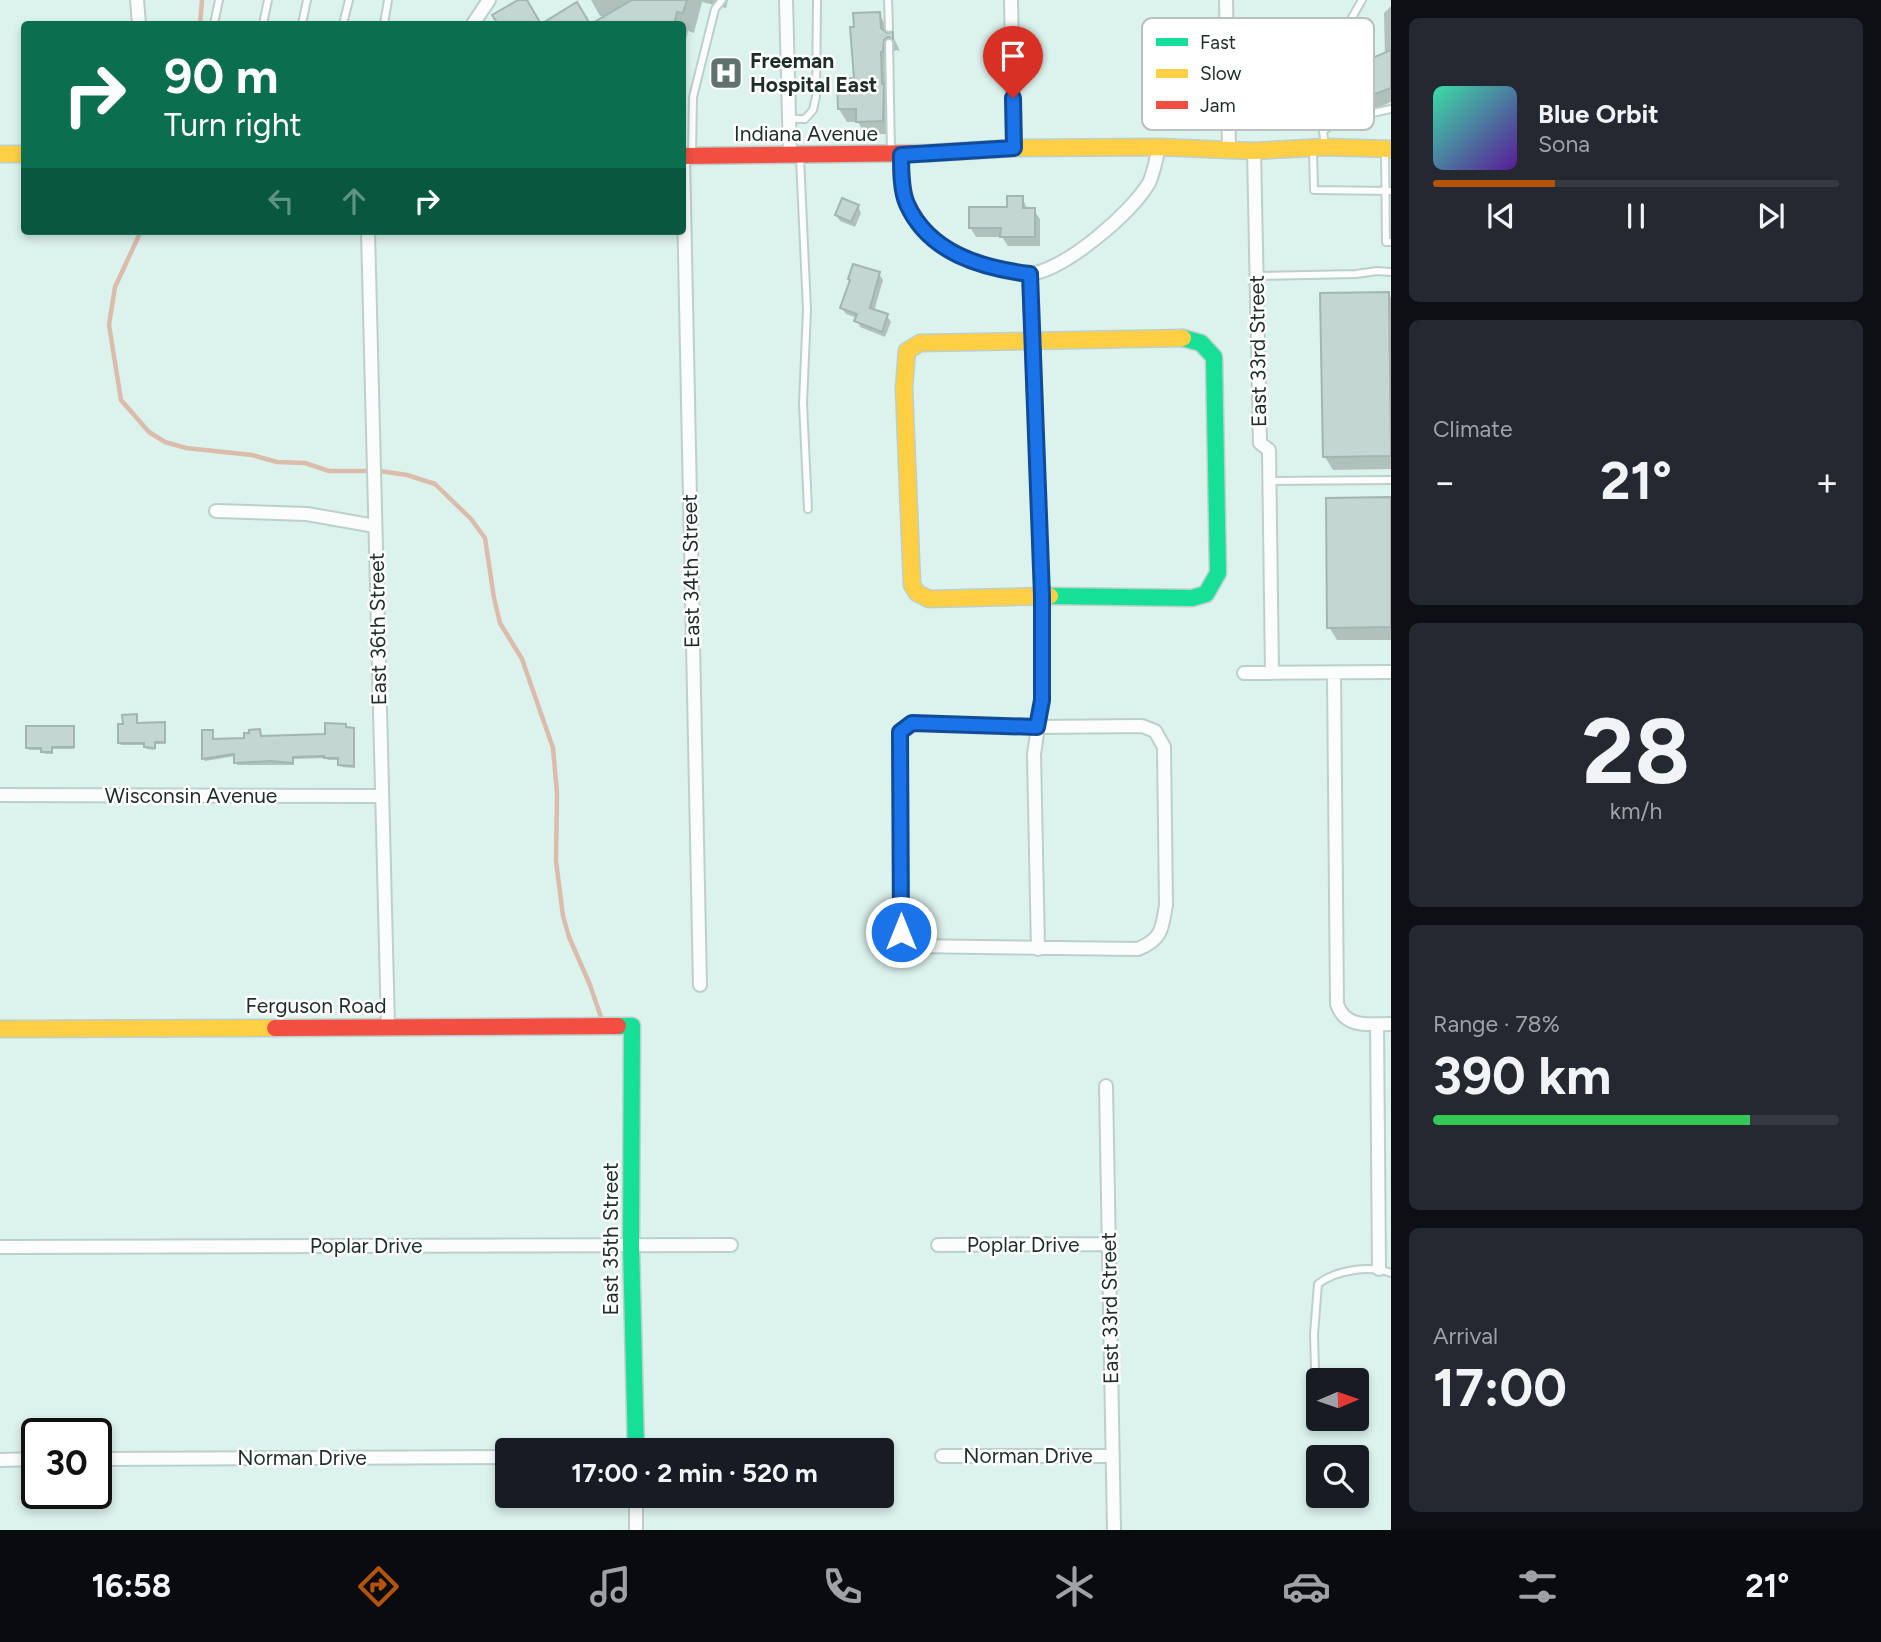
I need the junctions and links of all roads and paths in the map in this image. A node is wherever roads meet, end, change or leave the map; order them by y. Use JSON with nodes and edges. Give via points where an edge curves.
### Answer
{"nodes":[{"id":1,"x":137,"y":0,"type":"edge"},
{"id":2,"x":219,"y":0,"type":"edge"},
{"id":3,"x":268,"y":0,"type":"edge"},
{"id":4,"x":307,"y":0,"type":"edge"},
{"id":5,"x":348,"y":0,"type":"edge"},
{"id":6,"x":388,"y":0,"type":"edge"},
{"id":7,"x":489,"y":0,"type":"edge"},
{"id":8,"x":722,"y":0,"type":"edge"},
{"id":9,"x":786,"y":0,"type":"edge"},
{"id":10,"x":817,"y":0,"type":"edge"},
{"id":11,"x":888,"y":0,"type":"edge"},
{"id":12,"x":1012,"y":0,"type":"edge"},
{"id":13,"x":1226,"y":0,"type":"edge"},
{"id":14,"x":1362,"y":0,"type":"edge"},
{"id":15,"x":1226,"y":18,"type":"edge"},
{"id":16,"x":1352,"y":18,"type":"edge"},
{"id":17,"x":139,"y":21,"type":"edge"},
{"id":18,"x":215,"y":21,"type":"edge"},
{"id":19,"x":264,"y":21,"type":"edge"},
{"id":20,"x":303,"y":21,"type":"edge"},
{"id":21,"x":344,"y":21,"type":"edge"},
{"id":22,"x":384,"y":21,"type":"edge"},
{"id":23,"x":475,"y":21,"type":"edge"},
{"id":24,"x":889,"y":28,"type":"dead end"},
{"id":25,"x":889,"y":43,"type":"dead end"},
{"id":26,"x":686,"y":114,"type":"edge"},
{"id":27,"x":691,"y":114,"type":"junction"},
{"id":28,"x":789,"y":119,"type":"junction"},
{"id":29,"x":1228,"y":130,"type":"edge"},
{"id":30,"x":1324,"y":130,"type":"edge"},
{"id":31,"x":1159,"y":147,"type":"junction"},
{"id":32,"x":1014,"y":148,"type":"junction"},
{"id":33,"x":1319,"y":148,"type":"junction"},
{"id":34,"x":1388,"y":148,"type":"edge"},
{"id":35,"x":1228,"y":149,"type":"junction"},
{"id":36,"x":1254,"y":151,"type":"junction"},
{"id":37,"x":0,"y":154,"type":"edge"},
{"id":38,"x":21,"y":154,"type":"edge"},
{"id":39,"x":896,"y":155,"type":"junction"},
{"id":40,"x":686,"y":156,"type":"edge"},
{"id":41,"x":795,"y":156,"type":"junction"},
{"id":42,"x":1389,"y":191,"type":"edge"},
{"id":43,"x":368,"y":235,"type":"edge"},
{"id":44,"x":1391,"y":242,"type":"edge"},
{"id":45,"x":1391,"y":272,"type":"edge"},
{"id":46,"x":1030,"y":274,"type":"junction"},
{"id":47,"x":1256,"y":276,"type":"junction"},
{"id":48,"x":1033,"y":341,"type":"junction"},
{"id":49,"x":1391,"y":480,"type":"edge"},
{"id":50,"x":1270,"y":481,"type":"junction"},
{"id":51,"x":808,"y":509,"type":"dead end"},
{"id":52,"x":216,"y":511,"type":"dead end"},
{"id":53,"x":375,"y":526,"type":"junction"},
{"id":54,"x":1042,"y":596,"type":"junction"},
{"id":55,"x":1391,"y":672,"type":"edge"},
{"id":56,"x":1244,"y":673,"type":"dead end"},
{"id":57,"x":1272,"y":673,"type":"junction"},
{"id":58,"x":1334,"y":673,"type":"junction"},
{"id":59,"x":1037,"y":727,"type":"junction"},
{"id":60,"x":0,"y":795,"type":"edge"},
{"id":61,"x":381,"y":796,"type":"junction"},
{"id":62,"x":1038,"y":949,"type":"junction"},
{"id":63,"x":700,"y":985,"type":"dead end"},
{"id":64,"x":1377,"y":1024,"type":"junction"},
{"id":65,"x":1391,"y":1024,"type":"edge"},
{"id":66,"x":632,"y":1026,"type":"joint"},
{"id":67,"x":388,"y":1027,"type":"junction"},
{"id":68,"x":0,"y":1029,"type":"edge"},
{"id":69,"x":1107,"y":1086,"type":"dead end"},
{"id":70,"x":1109,"y":1244,"type":"junction"},
{"id":71,"x":631,"y":1245,"type":"junction"},
{"id":72,"x":731,"y":1245,"type":"dead end"},
{"id":73,"x":938,"y":1245,"type":"dead end"},
{"id":74,"x":0,"y":1247,"type":"edge"},
{"id":75,"x":1385,"y":1271,"type":"edge"},
{"id":76,"x":1315,"y":1368,"type":"edge"},
{"id":77,"x":636,"y":1438,"type":"edge"},
{"id":78,"x":942,"y":1456,"type":"dead end"},
{"id":79,"x":1113,"y":1456,"type":"junction"},
{"id":80,"x":495,"y":1457,"type":"edge"},
{"id":81,"x":21,"y":1459,"type":"edge"},
{"id":82,"x":112,"y":1459,"type":"edge"},
{"id":83,"x":0,"y":1460,"type":"edge"},
{"id":84,"x":636,"y":1508,"type":"edge"},
{"id":85,"x":636,"y":1530,"type":"edge"},
{"id":86,"x":1114,"y":1530,"type":"edge"}],
"edges":[{"from":1,"to":17,"type":"street"},
{"from":2,"to":18,"type":"lane"},
{"from":3,"to":19,"type":"lane"},
{"from":4,"to":20,"type":"lane"},
{"from":5,"to":21,"type":"lane"},
{"from":6,"to":22,"type":"lane"},
{"from":7,"to":23,"type":"street"},
{"from":8,"to":27,"type":"lane","via":[[715,9]]},
{"from":9,"to":28,"type":"street"},
{"from":10,"to":28,"type":"lane","via":[[813,110],[805,119]]},
{"from":11,"to":24,"type":"lane"},
{"from":12,"to":32,"type":"street"},
{"from":13,"to":15,"type":"street"},
{"from":14,"to":16,"type":"lane"},
{"from":25,"to":39,"type":"lane"},
{"from":26,"to":27,"type":"lane"},
{"from":27,"to":40,"type":"lane"},
{"from":28,"to":41,"type":"street"},
{"from":29,"to":35,"type":"street"},
{"from":30,"to":33,"type":"lane"},
{"from":31,"to":32,"type":"street","name":"Indiana Avenue"},
{"from":31,"to":35,"type":"street","name":"Indiana Avenue"},
{"from":31,"to":46,"type":"street","via":[[1149,182],[1113,223],[1085,247]]},
{"from":32,"to":39,"type":"street","name":"Indiana Avenue"},
{"from":33,"to":34,"type":"street","name":"Indiana Avenue"},
{"from":33,"to":36,"type":"street","name":"Indiana Avenue"},
{"from":33,"to":42,"type":"lane","via":[[1314,190]]},
{"from":34,"to":42,"type":"lane"},
{"from":35,"to":36,"type":"street","name":"Indiana Avenue"},
{"from":36,"to":47,"type":"street","name":"East 33rd Street"},
{"from":37,"to":38,"type":"street"},
{"from":39,"to":41,"type":"street","name":"Indiana Avenue"},
{"from":39,"to":46,"type":"street","via":[[906,203],[939,245],[992,268]]},
{"from":40,"to":41,"type":"street","name":"Indiana Avenue"},
{"from":40,"to":63,"type":"street","name":"East 34th Street"},
{"from":41,"to":51,"type":"lane","via":[[807,310],[803,403]]},
{"from":42,"to":44,"type":"lane","via":[[1386,242]]},
{"from":43,"to":53,"type":"street","name":"East 36th Street"},
{"from":45,"to":47,"type":"lane"},
{"from":46,"to":48,"type":"street"},
{"from":47,"to":50,"type":"street","name":"East 33rd Street","via":[[1259,443],[1269,450]]},
{"from":48,"to":54,"type":"street"},
{"from":48,"to":54,"type":"street","via":[[920,343],[907,351],[904,401],[912,585],[917,593],[929,599]]},
{"from":48,"to":54,"type":"street","via":[[1183,338],[1201,344],[1214,358],[1218,573],[1206,594],[1192,598]]},
{"from":49,"to":50,"type":"lane"},
{"from":50,"to":57,"type":"street","name":"East 33rd Street"},
{"from":52,"to":53,"type":"street","via":[[307,514]]},
{"from":53,"to":61,"type":"street","name":"East 36th Street"},
{"from":54,"to":59,"type":"street","via":[[1042,700]]},
{"from":55,"to":58,"type":"street"},
{"from":56,"to":57,"type":"street"},
{"from":57,"to":58,"type":"street"},
{"from":58,"to":64,"type":"street","via":[[1337,997],[1341,1014],[1354,1024]]},
{"from":59,"to":62,"type":"street"},
{"from":59,"to":62,"type":"street","via":[[1142,726],[1155,731],[1164,747],[1166,905],[1163,929],[1154,943],[1138,949]]},
{"from":59,"to":62,"type":"street","via":[[912,723],[900,732],[901,932],[911,946]]},
{"from":60,"to":61,"type":"street","name":"Wisconsin Avenue"},
{"from":61,"to":67,"type":"street","name":"East 36th Street"},
{"from":64,"to":65,"type":"street"},
{"from":64,"to":75,"type":"street"},
{"from":66,"to":67,"type":"street","name":"Ferguson Road"},
{"from":66,"to":71,"type":"street","name":"East 35th Street"},
{"from":67,"to":68,"type":"street","name":"Ferguson Road"},
{"from":69,"to":70,"type":"street","name":"East 33rd Street"},
{"from":70,"to":73,"type":"street","name":"Poplar Drive"},
{"from":70,"to":79,"type":"street","name":"East 33rd Street"},
{"from":71,"to":72,"type":"street","name":"Poplar Drive"},
{"from":71,"to":74,"type":"street","name":"Poplar Drive"},
{"from":71,"to":77,"type":"street","name":"East 35th Street"},
{"from":75,"to":76,"type":"lane","via":[[1331,1275],[1318,1284]]},
{"from":78,"to":79,"type":"street","name":"Norman Drive"},
{"from":79,"to":86,"type":"street","name":"East 33rd Street"},
{"from":80,"to":82,"type":"street","name":"Norman Drive"},
{"from":81,"to":83,"type":"street"},
{"from":84,"to":85,"type":"street"}]}
